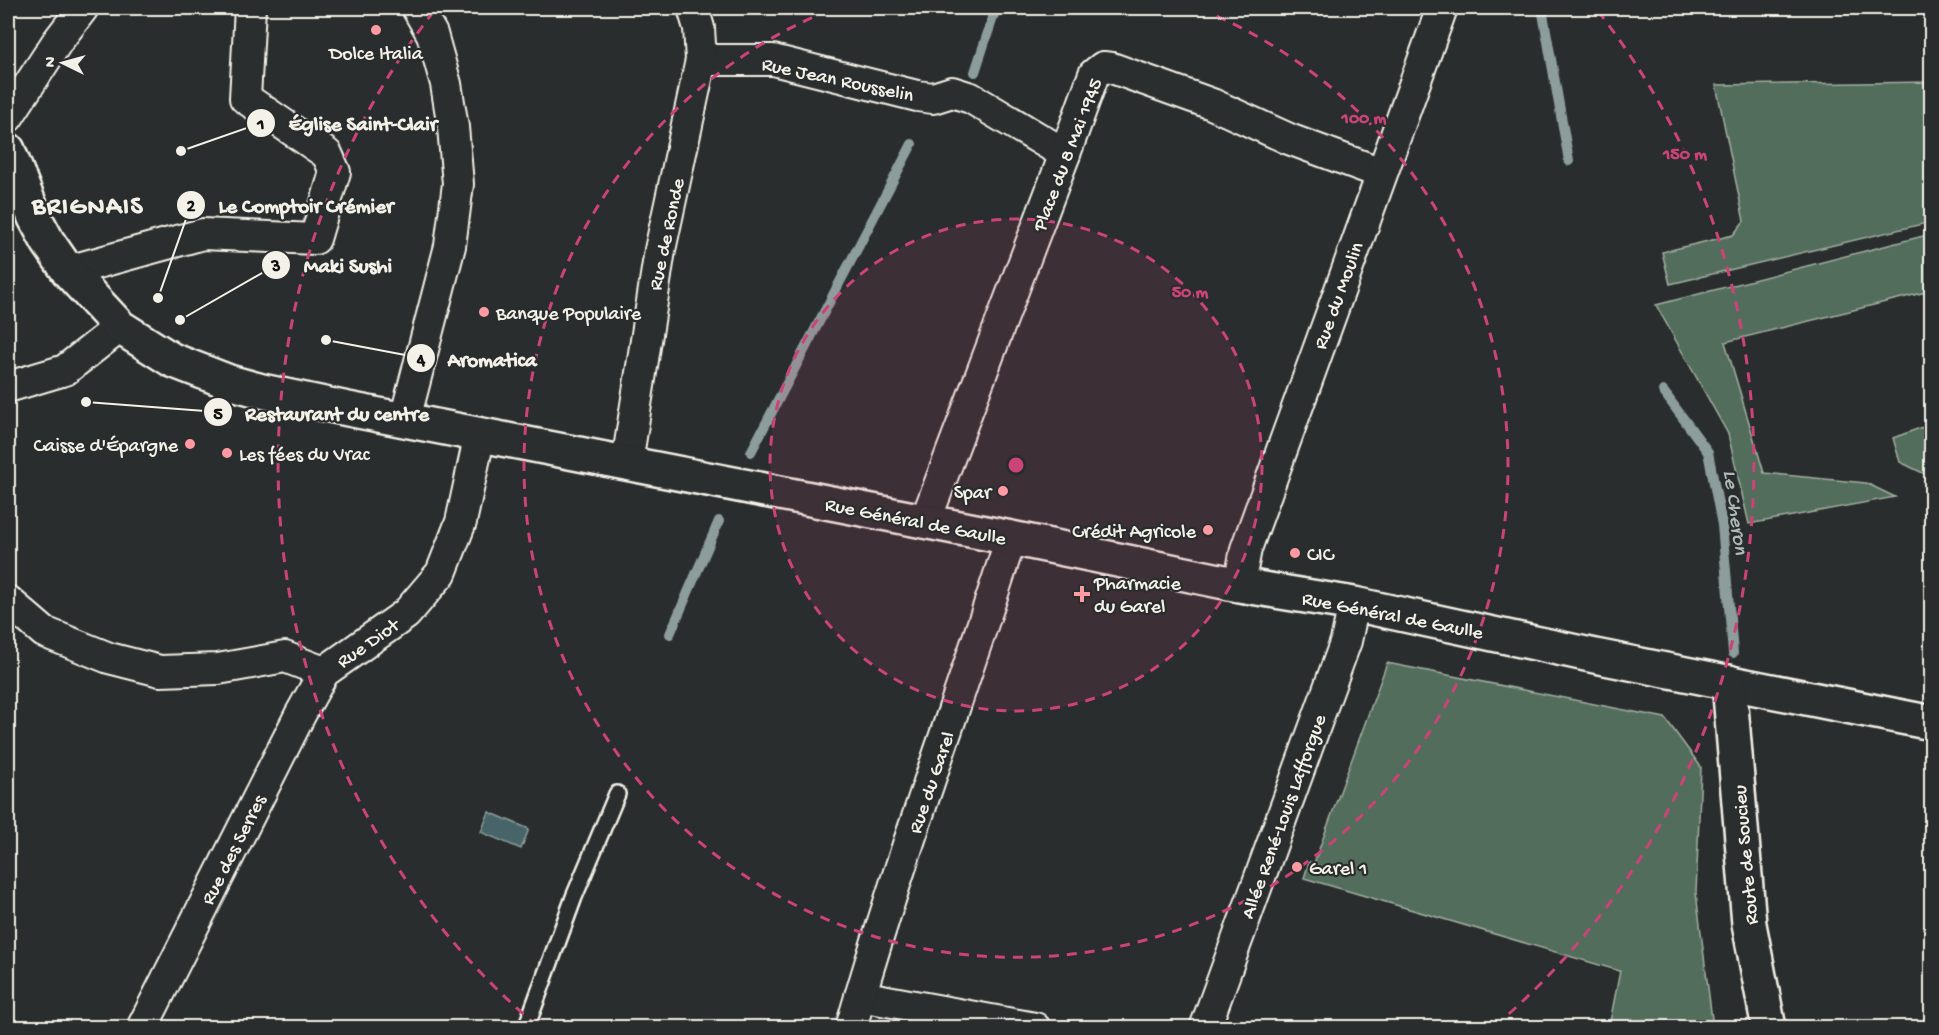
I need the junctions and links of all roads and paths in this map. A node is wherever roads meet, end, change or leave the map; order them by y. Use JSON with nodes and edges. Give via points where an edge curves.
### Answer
{"nodes":[{"id":1,"x":83,"y":8,"type":"edge"},
{"id":2,"x":250,"y":8,"type":"edge"},
{"id":3,"x":417,"y":8,"type":"edge"},
{"id":4,"x":693,"y":8,"type":"edge"},
{"id":5,"x":1442,"y":8,"type":"edge"},
{"id":6,"x":701,"y":60,"type":"junction"},
{"id":7,"x":8,"y":117,"type":"edge"},
{"id":8,"x":8,"y":150,"type":"edge"},
{"id":9,"x":1065,"y":154,"type":"junction"},
{"id":10,"x":1381,"y":173,"type":"junction"},
{"id":11,"x":68,"y":271,"type":"junction"},
{"id":12,"x":120,"y":327,"type":"junction"},
{"id":13,"x":8,"y":387,"type":"edge"},
{"id":14,"x":405,"y":419,"type":"junction"},
{"id":15,"x":480,"y":434,"type":"junction"},
{"id":16,"x":627,"y":463,"type":"junction"},
{"id":17,"x":925,"y":522,"type":"junction"},
{"id":18,"x":1011,"y":538,"type":"junction"},
{"id":19,"x":1239,"y":585,"type":"junction"},
{"id":20,"x":8,"y":601,"type":"edge"},
{"id":21,"x":1354,"y":604,"type":"junction"},
{"id":22,"x":324,"y":672,"type":"junction"},
{"id":23,"x":1730,"y":682,"type":"junction"},
{"id":24,"x":1932,"y":723,"type":"edge"},
{"id":25,"x":617,"y":794,"type":"dead end"},
{"id":26,"x":860,"y":996,"type":"junction"},
{"id":27,"x":142,"y":1028,"type":"edge"},
{"id":28,"x":526,"y":1028,"type":"edge"},
{"id":29,"x":851,"y":1028,"type":"edge"},
{"id":30,"x":1035,"y":1028,"type":"edge"},
{"id":31,"x":1205,"y":1028,"type":"edge"},
{"id":32,"x":1769,"y":1028,"type":"edge"}],
"edges":[{"from":1,"to":7,"type":"street"},
{"from":2,"to":11,"type":"street","via":[[245,98],[327,154],[335,172],[315,239],[203,234]]},
{"from":3,"to":14,"type":"street","via":[[432,34],[446,84],[458,184],[450,246]]},
{"from":4,"to":6,"type":"street","name":"Rue de Ronde"},
{"from":5,"to":10,"type":"street","name":"Rue du Moulin"},
{"from":6,"to":9,"type":"street","name":"Rue Jean Rousselin","via":[[773,60],[917,96],[933,98],[952,92],[971,98]]},
{"from":6,"to":16,"type":"street","name":"Rue de Ronde","via":[[660,250]]},
{"from":8,"to":11,"type":"street","name":"Rue Général de Gaulle","via":[[34,218]]},
{"from":9,"to":10,"type":"street","name":"Place du 8 Mai 1945","via":[[1094,74],[1103,67],[1212,104],[1289,139]]},
{"from":9,"to":17,"type":"street","name":"Place du 8 Mai 1945"},
{"from":10,"to":19,"type":"street","name":"Rue du Moulin","via":[[1246,549]]},
{"from":11,"to":12,"type":"street","name":"Rue Général de Gaulle"},
{"from":12,"to":13,"type":"street","via":[[65,370]]},
{"from":12,"to":14,"type":"street","name":"Rue Général de Gaulle","via":[[172,360],[229,382]]},
{"from":14,"to":15,"type":"street","name":"Rue Général de Gaulle"},
{"from":15,"to":16,"type":"street","name":"Rue Général de Gaulle"},
{"from":15,"to":22,"type":"street","name":"Rue Diot","via":[[461,522],[441,573],[406,614]]},
{"from":16,"to":17,"type":"street","name":"Rue Général de Gaulle"},
{"from":17,"to":18,"type":"street","name":"Rue Général de Gaulle"},
{"from":18,"to":19,"type":"street","name":"Rue Général de Gaulle"},
{"from":18,"to":26,"type":"street","name":"Rue du Garel"},
{"from":19,"to":21,"type":"street","name":"Rue Général de Gaulle"},
{"from":20,"to":22,"type":"street","name":"Rue Diot","via":[[44,632],[109,658],[160,670],[218,669],[285,657]]},
{"from":21,"to":23,"type":"street","name":"Rue Général de Gaulle"},
{"from":21,"to":31,"type":"street","name":"Allée René-Louis Lafforgue","via":[[1346,641]]},
{"from":22,"to":27,"type":"street","name":"Rue des Serres"},
{"from":23,"to":24,"type":"street","name":"Rue Général de Gaulle"},
{"from":23,"to":32,"type":"street","name":"Route de Soucieu","via":[[1749,924]]},
{"from":25,"to":28,"type":"lane"},
{"from":26,"to":29,"type":"street","name":"Rue du Garel"},
{"from":26,"to":30,"type":"street"}]}
